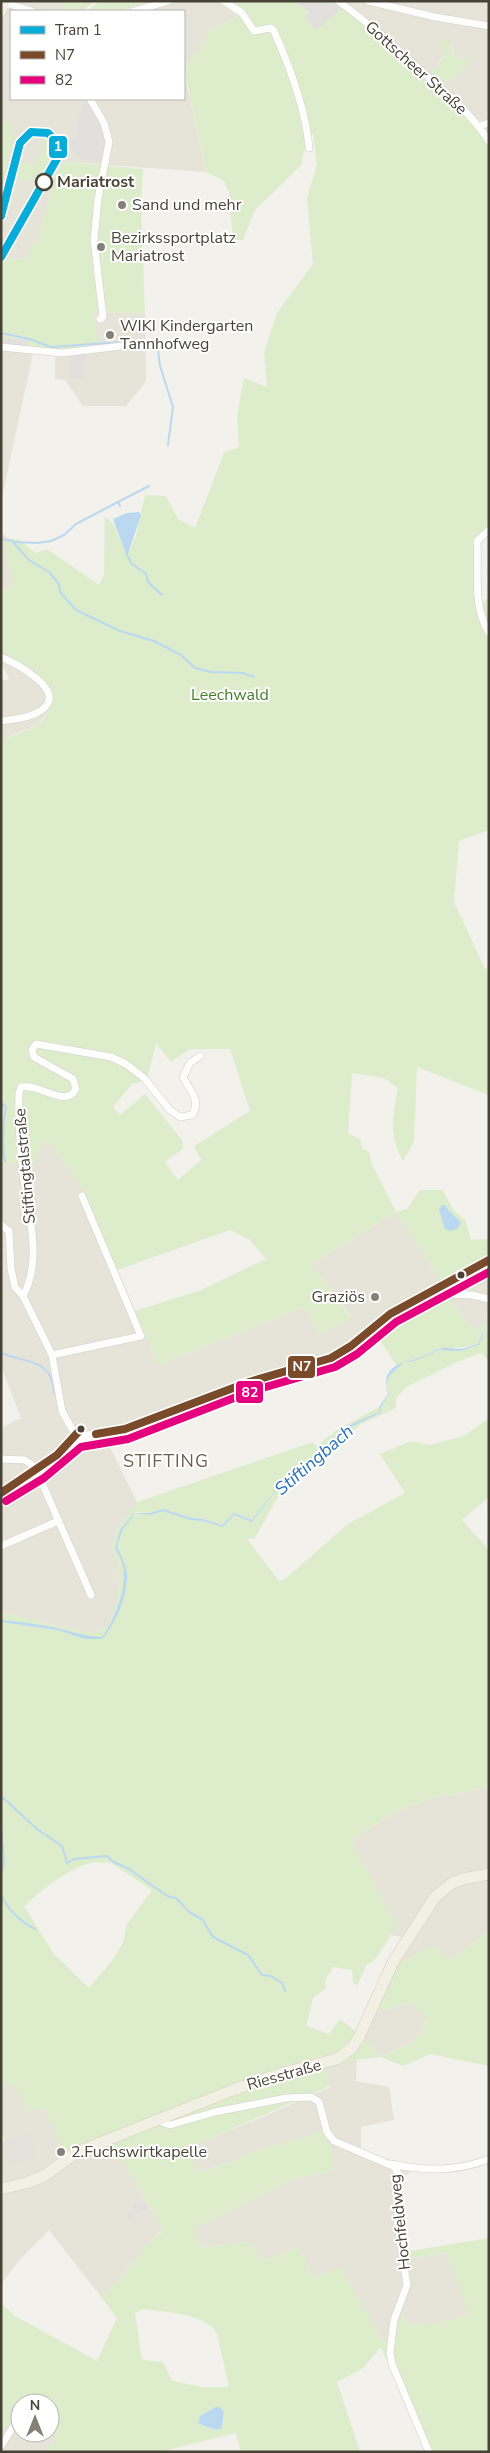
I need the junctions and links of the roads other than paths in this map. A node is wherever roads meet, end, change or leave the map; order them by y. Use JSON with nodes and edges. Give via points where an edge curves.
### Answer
{"nodes":[{"id":1,"x":169,"y":1,"type":"edge"},
{"id":2,"x":224,"y":1,"type":"edge"},
{"id":3,"x":368,"y":1,"type":"edge"},
{"id":4,"x":3,"y":2,"type":"edge"},
{"id":5,"x":339,"y":2,"type":"edge"},
{"id":6,"x":28,"y":10,"type":"edge"},
{"id":7,"x":138,"y":10,"type":"edge"},
{"id":8,"x":1,"y":11,"type":"edge"},
{"id":9,"x":489,"y":26,"type":"edge"},
{"id":10,"x":91,"y":100,"type":"edge"},
{"id":11,"x":489,"y":123,"type":"edge"},
{"id":12,"x":479,"y":126,"type":"junction"},
{"id":13,"x":489,"y":141,"type":"edge"},
{"id":14,"x":309,"y":148,"type":"dead end"},
{"id":15,"x":100,"y":319,"type":"dead end"},
{"id":16,"x":130,"y":345,"type":"dead end"},
{"id":17,"x":1,"y":347,"type":"edge"},
{"id":18,"x":489,"y":530,"type":"edge"},
{"id":19,"x":489,"y":633,"type":"edge"},
{"id":20,"x":1,"y":657,"type":"edge"},
{"id":21,"x":1,"y":722,"type":"edge"},
{"id":22,"x":200,"y":1056,"type":"dead end"},
{"id":23,"x":82,"y":1196,"type":"dead end"},
{"id":24,"x":1,"y":1225,"type":"edge"},
{"id":25,"x":489,"y":1260,"type":"edge"},
{"id":26,"x":439,"y":1288,"type":"junction"},
{"id":27,"x":23,"y":1296,"type":"junction"},
{"id":28,"x":489,"y":1299,"type":"edge"},
{"id":29,"x":52,"y":1355,"type":"junction"},
{"id":30,"x":77,"y":1438,"type":"junction"},
{"id":31,"x":1,"y":1459,"type":"edge"},
{"id":32,"x":38,"y":1470,"type":"junction"},
{"id":33,"x":1,"y":1493,"type":"edge"},
{"id":34,"x":58,"y":1521,"type":"junction"},
{"id":35,"x":1,"y":1546,"type":"edge"},
{"id":36,"x":90,"y":1595,"type":"dead end"},
{"id":37,"x":489,"y":1874,"type":"edge"},
{"id":38,"x":158,"y":2121,"type":"junction"},
{"id":39,"x":489,"y":2159,"type":"edge"},
{"id":40,"x":391,"y":2164,"type":"junction"},
{"id":41,"x":416,"y":2169,"type":"junction"},
{"id":42,"x":398,"y":2181,"type":"junction"},
{"id":43,"x":1,"y":2189,"type":"edge"},
{"id":44,"x":10,"y":2432,"type":"edge"},
{"id":45,"x":1,"y":2446,"type":"edge"},
{"id":46,"x":429,"y":2452,"type":"edge"}],
"edges":[{"from":1,"to":7,"type":"street"},
{"from":2,"to":14,"type":"street","via":[[242,13],[254,31],[271,28],[274,31],[304,116]]},
{"from":3,"to":9,"type":"street"},
{"from":4,"to":6,"type":"street"},
{"from":4,"to":8,"type":"main road"},
{"from":5,"to":12,"type":"street","name":"Gottscheer Straße","via":[[394,46]]},
{"from":10,"to":15,"type":"street","via":[[104,123],[108,138],[94,240]]},
{"from":11,"to":12,"type":"street"},
{"from":12,"to":13,"type":"street","name":"Gottscheer Straße"},
{"from":16,"to":17,"type":"street","via":[[62,353]]},
{"from":18,"to":19,"type":"street","via":[[476,541],[478,606]]},
{"from":20,"to":21,"type":"street","via":[[43,683],[49,699],[37,712]]},
{"from":22,"to":27,"type":"street","name":"Stiftingtalstraße","via":[[190,1063],[183,1077],[195,1096],[195,1110],[192,1115],[180,1117],[126,1064],[111,1057],[36,1044],[32,1050],[34,1057],[73,1080],[76,1089],[67,1098],[31,1085],[22,1087],[19,1093],[32,1246],[30,1284]]},
{"from":23,"to":29,"type":"street","via":[[141,1336]]},
{"from":24,"to":27,"type":"street","name":"Stiftingtalstraße","via":[[9,1230],[15,1288]]},
{"from":25,"to":26,"type":"street"},
{"from":26,"to":28,"type":"street","via":[[446,1294]]},
{"from":26,"to":30,"type":"street","via":[[390,1314],[331,1358],[249,1382],[125,1428]]},
{"from":27,"to":29,"type":"street","name":"Stiftingtalstraße"},
{"from":29,"to":30,"type":"street","name":"Stiftingtalstraße","via":[[58,1399]]},
{"from":30,"to":32,"type":"street"},
{"from":31,"to":32,"type":"street","via":[[25,1460]]},
{"from":32,"to":33,"type":"street"},
{"from":32,"to":34,"type":"street"},
{"from":34,"to":35,"type":"street"},
{"from":34,"to":36,"type":"street"},
{"from":37,"to":38,"type":"main road","name":"Riesstraße","via":[[452,1883],[435,1897],[393,1962],[352,2048],[338,2059],[259,2080]]},
{"from":38,"to":40,"type":"street","name":"Hochfeldweg","via":[[170,2125],[215,2112],[286,2098],[311,2097],[319,2102],[327,2132],[334,2141]]},
{"from":38,"to":43,"type":"main road","name":"Riesstraße","via":[[77,2152],[44,2176]]},
{"from":39,"to":41,"type":"street","via":[[458,2168]]},
{"from":40,"to":41,"type":"street"},
{"from":40,"to":42,"type":"street","name":"Hochfeldweg","via":[[398,2171]]},
{"from":41,"to":42,"type":"street"},
{"from":42,"to":46,"type":"street","name":"Hochfeldweg","via":[[396,2219],[406,2285],[394,2320],[390,2352]]},
{"from":44,"to":45,"type":"street"}]}
